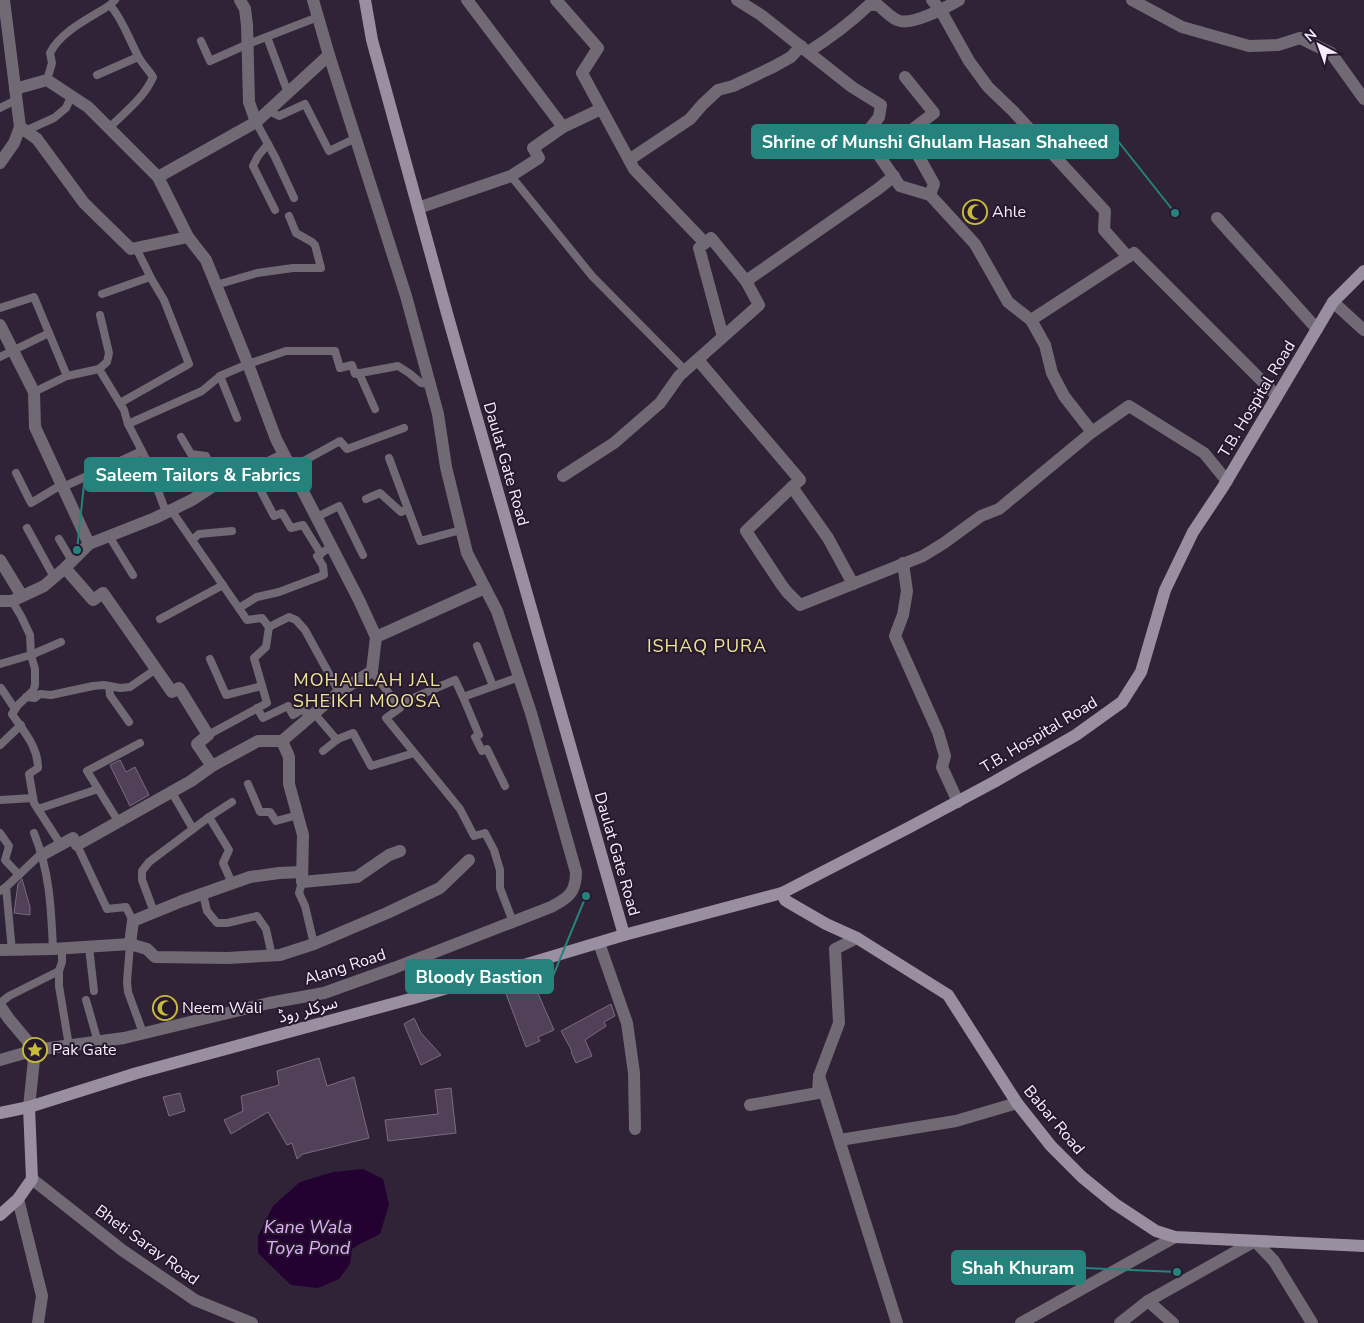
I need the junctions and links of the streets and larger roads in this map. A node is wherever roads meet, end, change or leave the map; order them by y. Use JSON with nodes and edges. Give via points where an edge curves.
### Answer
{"nodes":[{"id":1,"x":4,"y":0,"type":"edge"},
{"id":2,"x":240,"y":0,"type":"edge"},
{"id":3,"x":313,"y":0,"type":"edge"},
{"id":4,"x":365,"y":0,"type":"edge"},
{"id":5,"x":467,"y":0,"type":"edge"},
{"id":6,"x":556,"y":0,"type":"edge"},
{"id":7,"x":737,"y":0,"type":"edge"},
{"id":8,"x":932,"y":0,"type":"edge"},
{"id":9,"x":959,"y":0,"type":"edge"},
{"id":10,"x":1132,"y":0,"type":"edge"},
{"id":11,"x":941,"y":11,"type":"junction"},
{"id":12,"x":804,"y":49,"type":"junction"},
{"id":13,"x":329,"y":55,"type":"junction"},
{"id":14,"x":905,"y":78,"type":"dead end"},
{"id":15,"x":16,"y":94,"type":"junction"},
{"id":16,"x":1364,"y":99,"type":"edge"},
{"id":17,"x":601,"y":109,"type":"junction"},
{"id":18,"x":256,"y":122,"type":"junction"},
{"id":19,"x":563,"y":126,"type":"junction"},
{"id":20,"x":23,"y":129,"type":"junction"},
{"id":21,"x":630,"y":160,"type":"junction"},
{"id":22,"x":0,"y":163,"type":"edge"},
{"id":23,"x":894,"y":176,"type":"junction"},
{"id":24,"x":158,"y":177,"type":"junction"},
{"id":25,"x":930,"y":195,"type":"junction"},
{"id":26,"x":418,"y":208,"type":"junction"},
{"id":27,"x":1217,"y":218,"type":"dead end"},
{"id":28,"x":188,"y":237,"type":"junction"},
{"id":29,"x":705,"y":243,"type":"junction"},
{"id":30,"x":1128,"y":257,"type":"junction"},
{"id":31,"x":1364,"y":271,"type":"edge"},
{"id":32,"x":746,"y":281,"type":"junction"},
{"id":33,"x":1333,"y":302,"type":"junction"},
{"id":34,"x":1032,"y":320,"type":"junction"},
{"id":35,"x":0,"y":325,"type":"edge"},
{"id":36,"x":1317,"y":329,"type":"junction"},
{"id":37,"x":1364,"y":330,"type":"edge"},
{"id":38,"x":723,"y":337,"type":"junction"},
{"id":39,"x":698,"y":360,"type":"junction"},
{"id":40,"x":1277,"y":396,"type":"junction"},
{"id":41,"x":1092,"y":432,"type":"junction"},
{"id":42,"x":284,"y":455,"type":"junction"},
{"id":43,"x":563,"y":476,"type":"dead end"},
{"id":44,"x":1227,"y":481,"type":"junction"},
{"id":45,"x":792,"y":487,"type":"junction"},
{"id":46,"x":88,"y":544,"type":"junction"},
{"id":47,"x":0,"y":560,"type":"edge"},
{"id":48,"x":903,"y":563,"type":"junction"},
{"id":49,"x":68,"y":564,"type":"junction"},
{"id":50,"x":853,"y":584,"type":"junction"},
{"id":51,"x":485,"y":588,"type":"junction"},
{"id":52,"x":11,"y":599,"type":"edge"},
{"id":53,"x":376,"y":637,"type":"junction"},
{"id":54,"x":282,"y":741,"type":"junction"},
{"id":55,"x":212,"y":766,"type":"junction"},
{"id":56,"x":958,"y":802,"type":"junction"},
{"id":57,"x":400,"y":851,"type":"dead end"},
{"id":58,"x":42,"y":854,"type":"road end"},
{"id":59,"x":469,"y":860,"type":"dead end"},
{"id":60,"x":302,"y":877,"type":"junction"},
{"id":61,"x":782,"y":892,"type":"junction"},
{"id":62,"x":624,"y":935,"type":"junction"},
{"id":63,"x":857,"y":938,"type":"junction"},
{"id":64,"x":599,"y":942,"type":"junction"},
{"id":65,"x":130,"y":944,"type":"junction"},
{"id":66,"x":6,"y":951,"type":"edge"},
{"id":67,"x":0,"y":1005,"type":"edge"},
{"id":68,"x":4,"y":1021,"type":"edge"},
{"id":69,"x":35,"y":1050,"type":"junction"},
{"id":70,"x":0,"y":1060,"type":"edge"},
{"id":71,"x":819,"y":1076,"type":"junction"},
{"id":72,"x":1017,"y":1103,"type":"junction"},
{"id":73,"x":750,"y":1105,"type":"dead end"},
{"id":74,"x":29,"y":1107,"type":"junction"},
{"id":75,"x":0,"y":1113,"type":"edge"},
{"id":76,"x":635,"y":1128,"type":"dead end"},
{"id":77,"x":840,"y":1140,"type":"junction"},
{"id":78,"x":32,"y":1179,"type":"junction"},
{"id":79,"x":18,"y":1199,"type":"junction"},
{"id":80,"x":0,"y":1215,"type":"edge"},
{"id":81,"x":1175,"y":1237,"type":"junction"},
{"id":82,"x":1255,"y":1241,"type":"junction"},
{"id":83,"x":1364,"y":1246,"type":"edge"},
{"id":84,"x":1148,"y":1301,"type":"junction"},
{"id":85,"x":38,"y":1323,"type":"edge"},
{"id":86,"x":252,"y":1323,"type":"edge"},
{"id":87,"x":897,"y":1323,"type":"edge"},
{"id":88,"x":1022,"y":1323,"type":"edge"},
{"id":89,"x":1120,"y":1323,"type":"edge"},
{"id":90,"x":1173,"y":1323,"type":"edge"},
{"id":91,"x":1312,"y":1323,"type":"edge"}],
"edges":[{"from":1,"to":15,"type":"street"},
{"from":2,"to":18,"type":"street","via":[[247,25],[249,102]]},
{"from":3,"to":13,"type":"street"},
{"from":4,"to":26,"type":"main road","name":"Daulat Gate Road","via":[[372,40]]},
{"from":5,"to":19,"type":"street"},
{"from":6,"to":17,"type":"street","via":[[598,48],[582,73]]},
{"from":7,"to":12,"type":"street"},
{"from":8,"to":11,"type":"street"},
{"from":9,"to":11,"type":"street"},
{"from":10,"to":16,"type":"street","via":[[1182,27],[1249,46],[1278,44],[1300,38],[1331,53]]},
{"from":11,"to":12,"type":"street","via":[[906,22],[897,20],[878,5],[869,5],[827,39]]},
{"from":11,"to":30,"type":"street","via":[[988,87],[1105,210],[1104,230]]},
{"from":12,"to":21,"type":"street","via":[[773,67],[718,90],[690,119]]},
{"from":12,"to":23,"type":"street","via":[[881,105],[879,117],[865,135]]},
{"from":13,"to":18,"type":"street"},
{"from":13,"to":51,"type":"street","via":[[406,296],[438,414],[446,467],[467,553]]},
{"from":14,"to":25,"type":"street","via":[[934,113],[906,134],[934,184]]},
{"from":15,"to":20,"type":"street"},
{"from":15,"to":24,"type":"street","via":[[47,80],[88,107]]},
{"from":17,"to":19,"type":"street"},
{"from":17,"to":21,"type":"street"},
{"from":18,"to":24,"type":"street"},
{"from":19,"to":26,"type":"street","via":[[533,148],[539,158],[511,176]]},
{"from":20,"to":22,"type":"street"},
{"from":20,"to":28,"type":"street","via":[[37,139],[84,203],[131,249]]},
{"from":21,"to":29,"type":"street","via":[[634,170]]},
{"from":23,"to":25,"type":"street","via":[[900,186]]},
{"from":23,"to":32,"type":"street"},
{"from":24,"to":28,"type":"street"},
{"from":25,"to":34,"type":"street","via":[[975,244],[1008,302]]},
{"from":26,"to":62,"type":"main road","name":"Daulat Gate Road"},
{"from":27,"to":36,"type":"street"},
{"from":28,"to":42,"type":"street","via":[[206,260]]},
{"from":29,"to":32,"type":"street","via":[[711,238]]},
{"from":29,"to":38,"type":"street","via":[[700,248]]},
{"from":30,"to":34,"type":"street"},
{"from":30,"to":40,"type":"street","via":[[1134,254]]},
{"from":31,"to":33,"type":"main road","name":"T.B. Hospital Road"},
{"from":32,"to":38,"type":"street","via":[[759,305]]},
{"from":33,"to":36,"type":"main road","name":"T.B. Hospital Road"},
{"from":33,"to":37,"type":"street"},
{"from":34,"to":41,"type":"street","via":[[1045,345],[1060,389]]},
{"from":35,"to":46,"type":"street","via":[[34,392],[35,427]]},
{"from":36,"to":40,"type":"main road","name":"T.B. Hospital Road"},
{"from":38,"to":39,"type":"street"},
{"from":39,"to":43,"type":"street","via":[[679,376],[660,403],[620,437]]},
{"from":39,"to":45,"type":"street","via":[[800,480]]},
{"from":40,"to":44,"type":"main road","name":"T.B. Hospital Road"},
{"from":41,"to":44,"type":"street","via":[[1128,406],[1204,452]]},
{"from":41,"to":48,"type":"street","via":[[999,509],[981,516],[923,556]]},
{"from":42,"to":46,"type":"street","via":[[251,472],[238,470],[192,500]]},
{"from":42,"to":53,"type":"street"},
{"from":44,"to":56,"type":"main road","name":"T.B. Hospital Road","via":[[1192,532],[1165,590],[1141,672],[1122,702],[1076,735]]},
{"from":45,"to":50,"type":"street","via":[[828,538]]},
{"from":45,"to":50,"type":"street","via":[[746,531],[781,584],[800,605]]},
{"from":46,"to":49,"type":"street"},
{"from":47,"to":52,"type":"street"},
{"from":48,"to":50,"type":"street"},
{"from":48,"to":56,"type":"street","via":[[907,591],[895,636],[938,732],[945,756],[942,768]]},
{"from":49,"to":52,"type":"street","via":[[44,586]]},
{"from":49,"to":55,"type":"street","via":[[93,600],[103,593],[172,692],[179,688],[208,735],[197,744]]},
{"from":51,"to":53,"type":"street"},
{"from":51,"to":69,"type":"street","name":"Alang Road","via":[[497,611],[531,713],[576,872],[572,893],[564,900],[513,922],[324,993],[124,1038]]},
{"from":53,"to":54,"type":"street","via":[[372,671],[339,692]]},
{"from":54,"to":55,"type":"street","via":[[258,741]]},
{"from":54,"to":60,"type":"street","via":[[289,756],[289,784],[303,834]]},
{"from":55,"to":58,"type":"street","via":[[77,845],[73,838]]},
{"from":56,"to":61,"type":"main road","name":"T.B. Hospital Road"},
{"from":57,"to":60,"type":"street","via":[[357,877]]},
{"from":59,"to":65,"type":"street","via":[[440,888],[314,944],[280,955],[156,957],[147,949]]},
{"from":60,"to":65,"type":"street","via":[[279,872],[250,876],[154,912],[133,921]]},
{"from":61,"to":62,"type":"main road","name":"T.B. Hospital Road"},
{"from":61,"to":63,"type":"main road","name":"Babar Road","via":[[788,902]]},
{"from":62,"to":64,"type":"main road","name":"سرکلر روڈ"},
{"from":63,"to":71,"type":"street","via":[[835,949],[839,1024]]},
{"from":63,"to":72,"type":"main road","name":"Babar Road","via":[[948,995]]},
{"from":64,"to":74,"type":"main road","name":"سرکلر روڈ","via":[[414,998],[137,1073]]},
{"from":64,"to":76,"type":"street","via":[[627,1023],[634,1072]]},
{"from":65,"to":66,"type":"street"},
{"from":67,"to":68,"type":"street"},
{"from":68,"to":69,"type":"street"},
{"from":69,"to":70,"type":"street","name":"Alang Road"},
{"from":69,"to":74,"type":"street"},
{"from":71,"to":73,"type":"street","via":[[818,1093]]},
{"from":71,"to":77,"type":"street"},
{"from":72,"to":77,"type":"street","via":[[956,1121]]},
{"from":72,"to":81,"type":"main road","name":"Babar Road","via":[[1051,1146],[1082,1177],[1115,1204],[1156,1230]]},
{"from":74,"to":75,"type":"main road","name":"سرکلر روڈ"},
{"from":74,"to":78,"type":"main road"},
{"from":77,"to":87,"type":"street"},
{"from":78,"to":79,"type":"main road"},
{"from":78,"to":86,"type":"street","name":"Bheti Saray Road","via":[[122,1250],[195,1300]]},
{"from":79,"to":80,"type":"main road"},
{"from":79,"to":85,"type":"street","via":[[42,1296]]},
{"from":81,"to":82,"type":"main road","name":"Babar Road"},
{"from":81,"to":88,"type":"street"},
{"from":82,"to":83,"type":"main road","name":"Babar Road"},
{"from":82,"to":84,"type":"street"},
{"from":82,"to":91,"type":"street","via":[[1274,1261]]},
{"from":84,"to":89,"type":"street"},
{"from":84,"to":90,"type":"street"}]}
